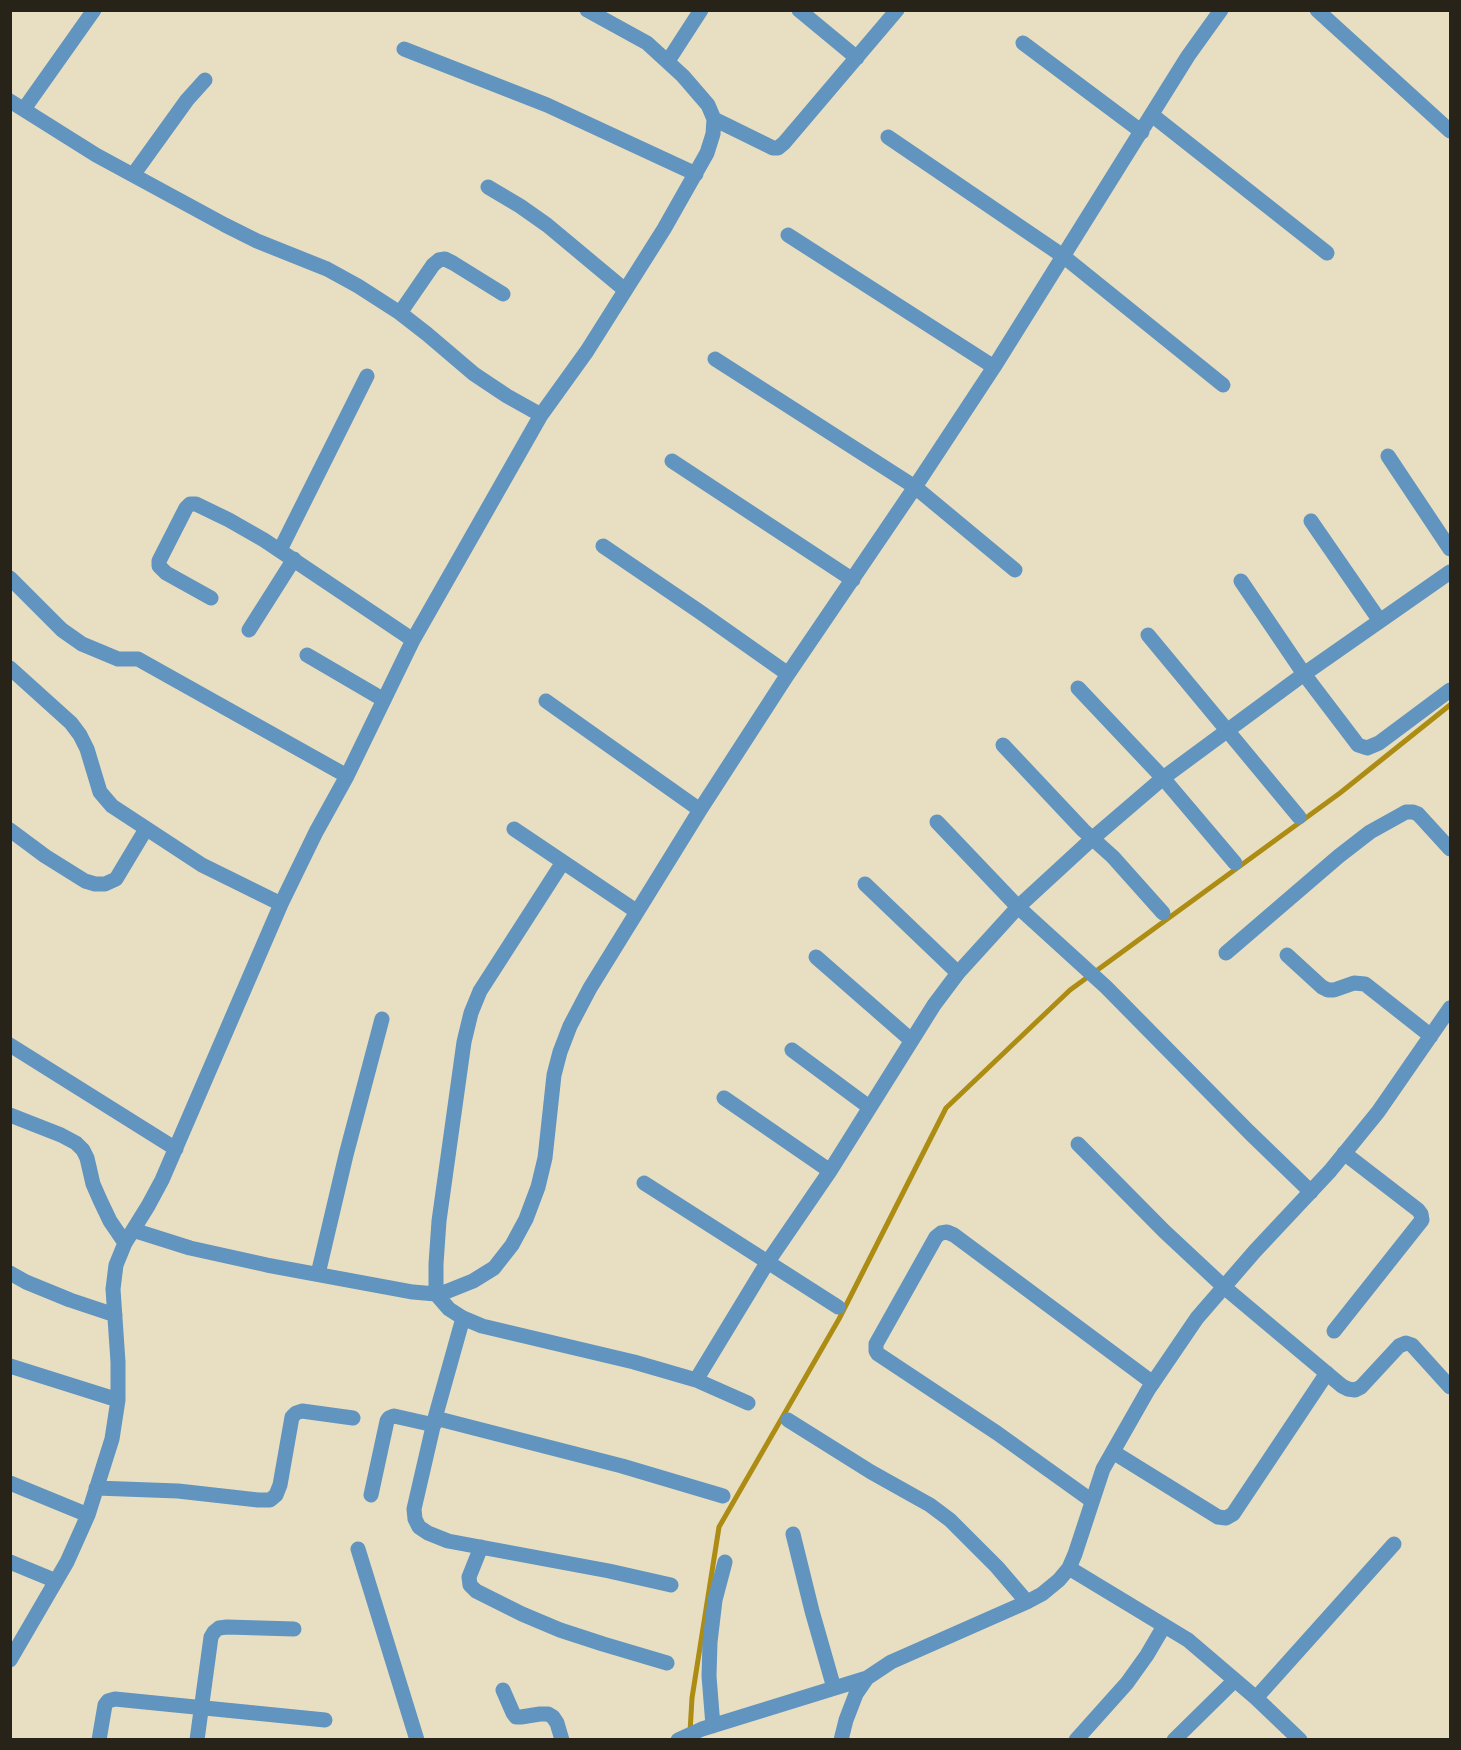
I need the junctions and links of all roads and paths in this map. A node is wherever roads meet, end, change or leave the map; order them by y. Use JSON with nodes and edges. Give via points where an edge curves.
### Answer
{"nodes":[{"id":1,"x":94,"y":10,"type":"edge"},
{"id":2,"x":587,"y":10,"type":"edge"},
{"id":3,"x":701,"y":10,"type":"edge"},
{"id":4,"x":799,"y":10,"type":"edge"},
{"id":5,"x":897,"y":10,"type":"edge"},
{"id":6,"x":1221,"y":10,"type":"edge"},
{"id":7,"x":1317,"y":10,"type":"edge"},
{"id":8,"x":1023,"y":43,"type":"dead end"},
{"id":9,"x":404,"y":49,"type":"dead end"},
{"id":10,"x":856,"y":58,"type":"junction"},
{"id":11,"x":668,"y":61,"type":"junction"},
{"id":12,"x":205,"y":80,"type":"dead end"},
{"id":13,"x":10,"y":101,"type":"edge"},
{"id":14,"x":24,"y":109,"type":"junction"},
{"id":15,"x":1152,"y":116,"type":"junction"},
{"id":16,"x":714,"y":119,"type":"junction"},
{"id":17,"x":1450,"y":131,"type":"edge"},
{"id":18,"x":1142,"y":132,"type":"junction"},
{"id":19,"x":888,"y":136,"type":"dead end"},
{"id":20,"x":696,"y":174,"type":"junction"},
{"id":21,"x":133,"y":175,"type":"junction"},
{"id":22,"x":488,"y":187,"type":"dead end"},
{"id":23,"x":788,"y":235,"type":"dead end"},
{"id":24,"x":1327,"y":253,"type":"dead end"},
{"id":25,"x":1064,"y":256,"type":"junction"},
{"id":26,"x":625,"y":290,"type":"junction"},
{"id":27,"x":503,"y":294,"type":"dead end"},
{"id":28,"x":400,"y":313,"type":"junction"},
{"id":29,"x":715,"y":359,"type":"dead end"},
{"id":30,"x":994,"y":367,"type":"junction"},
{"id":31,"x":367,"y":376,"type":"dead end"},
{"id":32,"x":1223,"y":385,"type":"dead end"},
{"id":33,"x":541,"y":415,"type":"junction"},
{"id":34,"x":1388,"y":456,"type":"dead end"},
{"id":35,"x":672,"y":461,"type":"dead end"},
{"id":36,"x":915,"y":487,"type":"junction"},
{"id":37,"x":1311,"y":521,"type":"dead end"},
{"id":38,"x":603,"y":546,"type":"dead end"},
{"id":39,"x":1450,"y":549,"type":"edge"},
{"id":40,"x":280,"y":550,"type":"junction"},
{"id":41,"x":294,"y":559,"type":"junction"},
{"id":42,"x":1015,"y":570,"type":"dead end"},
{"id":43,"x":1450,"y":572,"type":"edge"},
{"id":44,"x":10,"y":578,"type":"edge"},
{"id":45,"x":853,"y":580,"type":"junction"},
{"id":46,"x":1241,"y":581,"type":"dead end"},
{"id":47,"x":211,"y":598,"type":"dead end"},
{"id":48,"x":1380,"y":621,"type":"junction"},
{"id":49,"x":249,"y":630,"type":"dead end"},
{"id":50,"x":1148,"y":634,"type":"dead end"},
{"id":51,"x":413,"y":640,"type":"junction"},
{"id":52,"x":307,"y":655,"type":"dead end"},
{"id":53,"x":10,"y":668,"type":"edge"},
{"id":54,"x":788,"y":674,"type":"junction"},
{"id":55,"x":1304,"y":674,"type":"junction"},
{"id":56,"x":1078,"y":688,"type":"dead end"},
{"id":57,"x":1450,"y":690,"type":"edge"},
{"id":58,"x":384,"y":700,"type":"junction"},
{"id":59,"x":546,"y":701,"type":"dead end"},
{"id":60,"x":1227,"y":730,"type":"junction"},
{"id":61,"x":1003,"y":745,"type":"dead end"},
{"id":62,"x":347,"y":776,"type":"junction"},
{"id":63,"x":1163,"y":778,"type":"junction"},
{"id":64,"x":700,"y":810,"type":"junction"},
{"id":65,"x":1299,"y":818,"type":"dead end"},
{"id":66,"x":937,"y":822,"type":"dead end"},
{"id":67,"x":513,"y":829,"type":"dead end"},
{"id":68,"x":10,"y":830,"type":"edge"},
{"id":69,"x":157,"y":836,"type":"junction"},
{"id":70,"x":1093,"y":838,"type":"junction"},
{"id":71,"x":1450,"y":849,"type":"edge"},
{"id":72,"x":563,"y":862,"type":"junction"},
{"id":73,"x":1234,"y":863,"type":"dead end"},
{"id":74,"x":865,"y":884,"type":"dead end"},
{"id":75,"x":281,"y":904,"type":"junction"},
{"id":76,"x":1018,"y":907,"type":"junction"},
{"id":77,"x":636,"y":911,"type":"junction"},
{"id":78,"x":1163,"y":913,"type":"dead end"},
{"id":79,"x":1226,"y":953,"type":"dead end"},
{"id":80,"x":1287,"y":955,"type":"dead end"},
{"id":81,"x":816,"y":957,"type":"dead end"},
{"id":82,"x":958,"y":973,"type":"junction"},
{"id":83,"x":1450,"y":1008,"type":"edge"},
{"id":84,"x":382,"y":1019,"type":"dead end"},
{"id":85,"x":1431,"y":1036,"type":"junction"},
{"id":86,"x":911,"y":1040,"type":"junction"},
{"id":87,"x":10,"y":1045,"type":"edge"},
{"id":88,"x":792,"y":1050,"type":"dead end"},
{"id":89,"x":724,"y":1098,"type":"dead end"},
{"id":90,"x":869,"y":1107,"type":"junction"},
{"id":91,"x":10,"y":1115,"type":"edge"},
{"id":92,"x":1078,"y":1144,"type":"dead end"},
{"id":93,"x":176,"y":1149,"type":"junction"},
{"id":94,"x":1344,"y":1153,"type":"junction"},
{"id":95,"x":830,"y":1171,"type":"junction"},
{"id":96,"x":645,"y":1183,"type":"dead end"},
{"id":97,"x":1311,"y":1192,"type":"junction"},
{"id":98,"x":129,"y":1237,"type":"junction"},
{"id":99,"x":768,"y":1263,"type":"junction"},
{"id":100,"x":10,"y":1273,"type":"edge"},
{"id":101,"x":318,"y":1274,"type":"junction"},
{"id":102,"x":1224,"y":1287,"type":"junction"},
{"id":103,"x":436,"y":1294,"type":"junction"},
{"id":104,"x":838,"y":1307,"type":"dead end"},
{"id":105,"x":115,"y":1315,"type":"junction"},
{"id":106,"x":462,"y":1318,"type":"junction"},
{"id":107,"x":1334,"y":1331,"type":"dead end"},
{"id":108,"x":10,"y":1366,"type":"edge"},
{"id":109,"x":1327,"y":1373,"type":"junction"},
{"id":110,"x":696,"y":1380,"type":"junction"},
{"id":111,"x":1153,"y":1383,"type":"junction"},
{"id":112,"x":1450,"y":1387,"type":"edge"},
{"id":113,"x":118,"y":1400,"type":"junction"},
{"id":114,"x":748,"y":1403,"type":"dead end"},
{"id":115,"x":353,"y":1418,"type":"dead end"},
{"id":116,"x":788,"y":1420,"type":"dead end"},
{"id":117,"x":434,"y":1421,"type":"junction"},
{"id":118,"x":1113,"y":1452,"type":"junction"},
{"id":119,"x":10,"y":1483,"type":"edge"},
{"id":120,"x":96,"y":1488,"type":"junction"},
{"id":121,"x":371,"y":1495,"type":"dead end"},
{"id":122,"x":723,"y":1496,"type":"dead end"},
{"id":123,"x":1092,"y":1501,"type":"junction"},
{"id":124,"x":88,"y":1515,"type":"junction"},
{"id":125,"x":794,"y":1534,"type":"dead end"},
{"id":126,"x":1394,"y":1544,"type":"dead end"},
{"id":127,"x":481,"y":1547,"type":"junction"},
{"id":128,"x":358,"y":1549,"type":"dead end"},
{"id":129,"x":10,"y":1562,"type":"edge"},
{"id":130,"x":725,"y":1562,"type":"dead end"},
{"id":131,"x":1069,"y":1568,"type":"junction"},
{"id":132,"x":56,"y":1581,"type":"junction"},
{"id":133,"x":671,"y":1585,"type":"dead end"},
{"id":134,"x":1028,"y":1602,"type":"junction"},
{"id":135,"x":1164,"y":1626,"type":"junction"},
{"id":136,"x":294,"y":1629,"type":"dead end"},
{"id":137,"x":10,"y":1660,"type":"edge"},
{"id":138,"x":666,"y":1663,"type":"dead end"},
{"id":139,"x":867,"y":1678,"type":"junction"},
{"id":140,"x":1235,"y":1680,"type":"junction"},
{"id":141,"x":834,"y":1688,"type":"junction"},
{"id":142,"x":503,"y":1690,"type":"dead end"},
{"id":143,"x":1256,"y":1698,"type":"junction"},
{"id":144,"x":203,"y":1707,"type":"junction"},
{"id":145,"x":325,"y":1720,"type":"dead end"},
{"id":146,"x":707,"y":1728,"type":"junction"},
{"id":147,"x":680,"y":1739,"type":"edge"},
{"id":148,"x":99,"y":1740,"type":"edge"},
{"id":149,"x":197,"y":1740,"type":"edge"},
{"id":150,"x":417,"y":1740,"type":"edge"},
{"id":151,"x":562,"y":1740,"type":"edge"},
{"id":152,"x":841,"y":1740,"type":"edge"},
{"id":153,"x":1076,"y":1740,"type":"edge"},
{"id":154,"x":1174,"y":1740,"type":"edge"},
{"id":155,"x":1300,"y":1740,"type":"edge"}],
"edges":[{"from":1,"to":14,"type":"street"},
{"from":2,"to":11,"type":"street","via":[[647,44]]},
{"from":3,"to":11,"type":"street"},
{"from":4,"to":10,"type":"street"},
{"from":5,"to":10,"type":"street"},
{"from":6,"to":15,"type":"street"},
{"from":7,"to":17,"type":"street"},
{"from":8,"to":18,"type":"street"},
{"from":9,"to":20,"type":"street","via":[[547,105]]},
{"from":10,"to":16,"type":"street","via":[[778,148]]},
{"from":11,"to":16,"type":"street","via":[[708,105]]},
{"from":12,"to":21,"type":"street"},
{"from":13,"to":14,"type":"street"},
{"from":14,"to":21,"type":"street"},
{"from":15,"to":18,"type":"street"},
{"from":15,"to":24,"type":"street"},
{"from":16,"to":20,"type":"street","via":[[714,134]]},
{"from":18,"to":25,"type":"street"},
{"from":19,"to":25,"type":"street"},
{"from":20,"to":26,"type":"street"},
{"from":21,"to":28,"type":"street","via":[[257,241],[327,269]]},
{"from":22,"to":26,"type":"street","via":[[547,225]]},
{"from":23,"to":30,"type":"street"},
{"from":25,"to":30,"type":"street"},
{"from":25,"to":32,"type":"street"},
{"from":26,"to":33,"type":"street"},
{"from":27,"to":28,"type":"street","via":[[453,263],[439,260]]},
{"from":28,"to":33,"type":"street","via":[[474,374]]},
{"from":29,"to":36,"type":"street"},
{"from":30,"to":36,"type":"street"},
{"from":31,"to":40,"type":"street"},
{"from":33,"to":51,"type":"street"},
{"from":34,"to":39,"type":"street"},
{"from":35,"to":45,"type":"street"},
{"from":36,"to":42,"type":"street"},
{"from":36,"to":45,"type":"street"},
{"from":37,"to":48,"type":"street"},
{"from":38,"to":54,"type":"street"},
{"from":40,"to":41,"type":"street"},
{"from":40,"to":47,"type":"street","via":[[229,520],[190,504],[159,566]]},
{"from":41,"to":49,"type":"street"},
{"from":41,"to":51,"type":"street"},
{"from":43,"to":48,"type":"street"},
{"from":44,"to":62,"type":"street","via":[[62,630],[82,644],[118,659],[138,659]]},
{"from":45,"to":54,"type":"street"},
{"from":46,"to":55,"type":"street"},
{"from":48,"to":55,"type":"street"},
{"from":50,"to":60,"type":"street"},
{"from":51,"to":58,"type":"street"},
{"from":52,"to":58,"type":"street"},
{"from":53,"to":69,"type":"street","via":[[80,735],[100,792],[112,806]]},
{"from":54,"to":64,"type":"street"},
{"from":55,"to":57,"type":"street","via":[[1358,745],[1367,748]]},
{"from":55,"to":60,"type":"street"},
{"from":56,"to":63,"type":"street"},
{"from":58,"to":62,"type":"street"},
{"from":59,"to":64,"type":"street"},
{"from":60,"to":63,"type":"street"},
{"from":60,"to":65,"type":"street"},
{"from":61,"to":70,"type":"street"},
{"from":62,"to":75,"type":"street"},
{"from":63,"to":70,"type":"street"},
{"from":63,"to":73,"type":"street"},
{"from":64,"to":77,"type":"street"},
{"from":66,"to":76,"type":"street"},
{"from":67,"to":72,"type":"street"},
{"from":68,"to":69,"type":"street","via":[[45,856],[95,884],[116,879]]},
{"from":69,"to":75,"type":"street","via":[[202,865]]},
{"from":70,"to":76,"type":"street"},
{"from":70,"to":78,"type":"street"},
{"from":71,"to":79,"type":"street","via":[[1418,814],[1406,812],[1370,832],[1339,856]]},
{"from":72,"to":77,"type":"street"},
{"from":72,"to":103,"type":"street","via":[[480,991],[471,1013],[440,1221]]},
{"from":74,"to":82,"type":"street"},
{"from":75,"to":93,"type":"street"},
{"from":76,"to":82,"type":"street"},
{"from":76,"to":97,"type":"street","via":[[1106,987]]},
{"from":77,"to":103,"type":"street","via":[[590,988],[560,1052],[538,1186],[512,1245],[494,1268],[473,1281]]},
{"from":80,"to":85,"type":"street","via":[[1328,990],[1365,984]]},
{"from":81,"to":86,"type":"street"},
{"from":82,"to":86,"type":"street"},
{"from":83,"to":85,"type":"street"},
{"from":84,"to":101,"type":"street"},
{"from":85,"to":94,"type":"street"},
{"from":86,"to":90,"type":"street"},
{"from":87,"to":93,"type":"street"},
{"from":88,"to":90,"type":"street"},
{"from":89,"to":95,"type":"street"},
{"from":90,"to":95,"type":"street"},
{"from":91,"to":98,"type":"street","via":[[76,1143],[83,1150],[110,1221]]},
{"from":92,"to":102,"type":"street"},
{"from":93,"to":98,"type":"street"},
{"from":94,"to":97,"type":"street"},
{"from":94,"to":107,"type":"street","via":[[1418,1210],[1422,1220]]},
{"from":95,"to":99,"type":"street"},
{"from":96,"to":99,"type":"street"},
{"from":97,"to":102,"type":"street"},
{"from":98,"to":101,"type":"street"},
{"from":98,"to":105,"type":"street","via":[[116,1266]]},
{"from":99,"to":104,"type":"street"},
{"from":99,"to":110,"type":"street"},
{"from":100,"to":105,"type":"street"},
{"from":101,"to":103,"type":"street"},
{"from":102,"to":109,"type":"street"},
{"from":102,"to":111,"type":"street","via":[[1197,1318]]},
{"from":103,"to":106,"type":"street"},
{"from":105,"to":113,"type":"street"},
{"from":106,"to":110,"type":"street"},
{"from":106,"to":117,"type":"street"},
{"from":108,"to":113,"type":"street"},
{"from":109,"to":112,"type":"street","via":[[1342,1386],[1361,1388],[1406,1343]]},
{"from":109,"to":118,"type":"street","via":[[1233,1514],[1226,1518],[1218,1517]]},
{"from":110,"to":114,"type":"street"},
{"from":111,"to":118,"type":"street"},
{"from":111,"to":123,"type":"street","via":[[947,1232],[936,1237],[876,1344],[879,1354]]},
{"from":113,"to":120,"type":"street","via":[[112,1439]]},
{"from":115,"to":120,"type":"street","via":[[296,1413],[292,1417],[280,1485],[270,1500]]},
{"from":116,"to":134,"type":"street","via":[[950,1520]]},
{"from":117,"to":121,"type":"street","via":[[389,1418]]},
{"from":117,"to":122,"type":"street","via":[[622,1466]]},
{"from":117,"to":127,"type":"street","via":[[415,1519],[428,1533]]},
{"from":118,"to":123,"type":"street"},
{"from":119,"to":124,"type":"street"},
{"from":120,"to":124,"type":"street"},
{"from":123,"to":131,"type":"street"},
{"from":124,"to":132,"type":"street"},
{"from":125,"to":141,"type":"street"},
{"from":126,"to":143,"type":"street"},
{"from":127,"to":133,"type":"street"},
{"from":127,"to":138,"type":"street","via":[[469,1576],[476,1591],[560,1630]]},
{"from":128,"to":150,"type":"street"},
{"from":129,"to":132,"type":"street"},
{"from":130,"to":146,"type":"street","via":[[710,1642]]},
{"from":131,"to":134,"type":"street"},
{"from":131,"to":135,"type":"street"},
{"from":132,"to":137,"type":"street"},
{"from":134,"to":139,"type":"street","via":[[891,1662]]},
{"from":135,"to":140,"type":"street","via":[[1188,1640]]},
{"from":135,"to":153,"type":"street","via":[[1126,1683]]},
{"from":136,"to":144,"type":"street","via":[[227,1627],[214,1632]]},
{"from":139,"to":141,"type":"street"},
{"from":139,"to":152,"type":"street","via":[[856,1694]]},
{"from":140,"to":143,"type":"street"},
{"from":140,"to":154,"type":"street"},
{"from":141,"to":146,"type":"street"},
{"from":142,"to":151,"type":"street","via":[[516,1717],[548,1714],[557,1723]]},
{"from":143,"to":155,"type":"street"},
{"from":144,"to":145,"type":"street"},
{"from":144,"to":148,"type":"street","via":[[108,1701]]},
{"from":144,"to":149,"type":"street"},
{"from":146,"to":147,"type":"street"}]}
